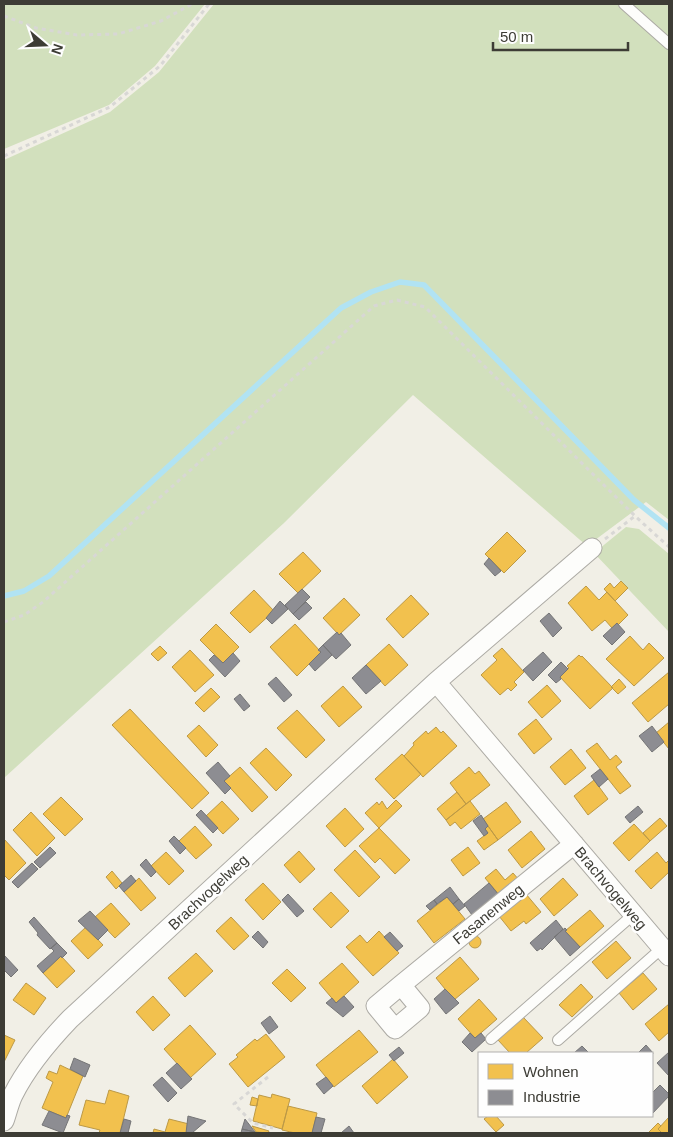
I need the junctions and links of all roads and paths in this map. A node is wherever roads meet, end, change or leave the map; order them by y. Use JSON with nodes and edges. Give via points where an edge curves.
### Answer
{"nodes":[{"id":1,"x":192,"y":4,"type":"edge"},
{"id":2,"x":209,"y":4,"type":"edge"},
{"id":3,"x":624,"y":4,"type":"edge"},
{"id":4,"x":4,"y":16,"type":"edge"},
{"id":5,"x":669,"y":44,"type":"edge"},
{"id":6,"x":4,"y":156,"type":"edge"},
{"id":7,"x":635,"y":516,"type":"junction"},
{"id":8,"x":669,"y":547,"type":"edge"},
{"id":9,"x":592,"y":548,"type":"joint"},
{"id":10,"x":4,"y":622,"type":"edge"},
{"id":11,"x":436,"y":682,"type":"junction"},
{"id":12,"x":574,"y":844,"type":"junction"},
{"id":13,"x":634,"y":914,"type":"junction"},
{"id":14,"x":666,"y":952,"type":"edge"},
{"id":15,"x":401,"y":985,"type":"dead end"},
{"id":16,"x":492,"y":1039,"type":"dead end"},
{"id":17,"x":558,"y":1040,"type":"dead end"},
{"id":18,"x":268,"y":1077,"type":"dead end"},
{"id":19,"x":4,"y":1121,"type":"edge"},
{"id":20,"x":273,"y":1128,"type":"dead end"}],
"edges":[{"from":1,"to":4,"type":"path","via":[[161,21],[118,34],[77,35],[36,28]]},
{"from":2,"to":6,"type":"path","via":[[160,66],[110,107]]},
{"from":3,"to":5,"type":"lane"},
{"from":7,"to":8,"type":"path"},
{"from":7,"to":9,"type":"path"},
{"from":7,"to":10,"type":"path","via":[[425,307],[397,300],[374,306],[43,602]]},
{"from":9,"to":11,"type":"street","name":"Brachvogelweg"},
{"from":11,"to":12,"type":"street","name":"Brachvogelweg"},
{"from":11,"to":19,"type":"street","name":"Brachvogelweg","via":[[70,1019],[30,1066],[13,1096]]},
{"from":12,"to":13,"type":"street","name":"Brachvogelweg"},
{"from":12,"to":15,"type":"street","name":"Fasanenweg"},
{"from":13,"to":14,"type":"street","name":"Brachvogelweg"},
{"from":13,"to":16,"type":"lane"},
{"from":14,"to":17,"type":"lane"},
{"from":18,"to":20,"type":"path","via":[[234,1104],[252,1123]]}]}
